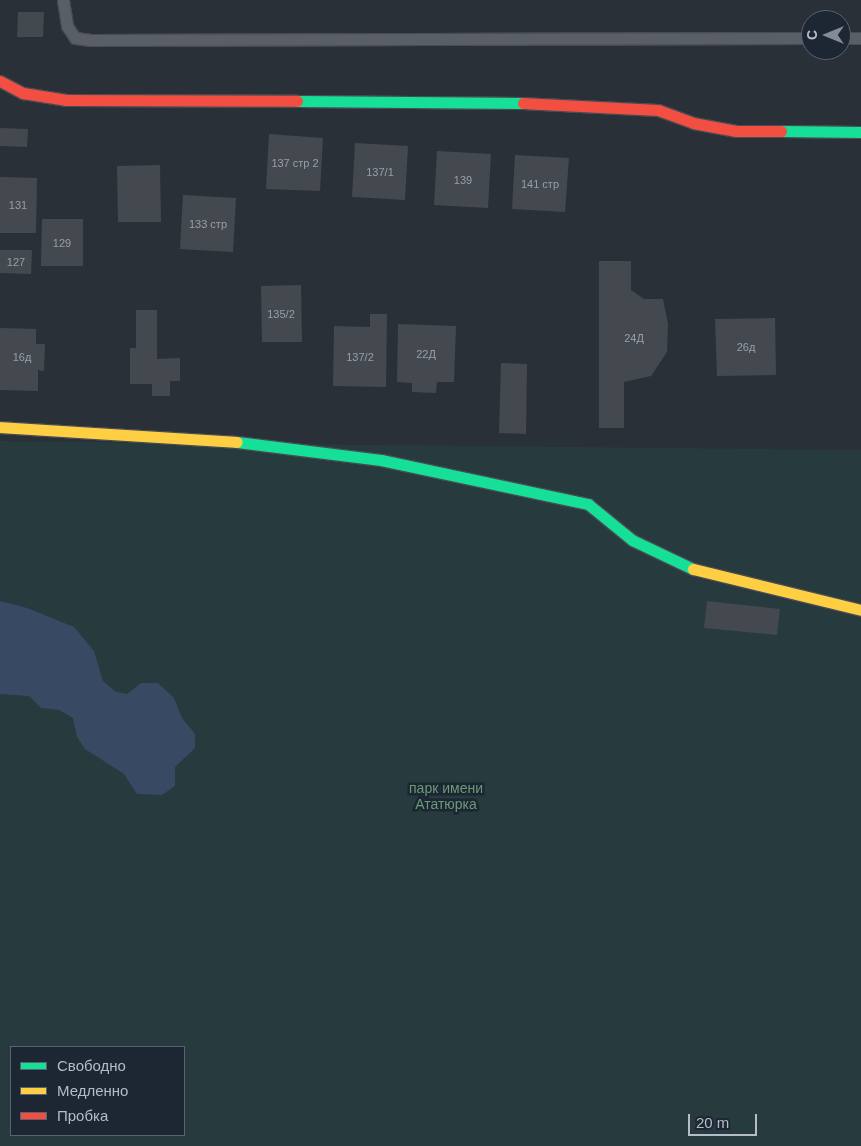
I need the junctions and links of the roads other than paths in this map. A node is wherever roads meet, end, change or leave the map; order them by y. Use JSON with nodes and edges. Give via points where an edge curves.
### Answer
{"nodes":[{"id":1,"x":63,"y":0,"type":"edge"},
{"id":2,"x":801,"y":38,"type":"edge"},
{"id":3,"x":0,"y":81,"type":"edge"},
{"id":4,"x":861,"y":132,"type":"edge"},
{"id":5,"x":0,"y":427,"type":"edge"},
{"id":6,"x":861,"y":610,"type":"edge"}],
"edges":[{"from":1,"to":2,"type":"lane","via":[[67,26],[75,38],[91,40]]},
{"from":3,"to":4,"type":"street","via":[[23,93],[66,100],[488,102],[658,110],[692,123],[736,131]]},
{"from":5,"to":6,"type":"street","via":[[262,443],[391,462],[588,504],[632,540],[693,568]]}]}
